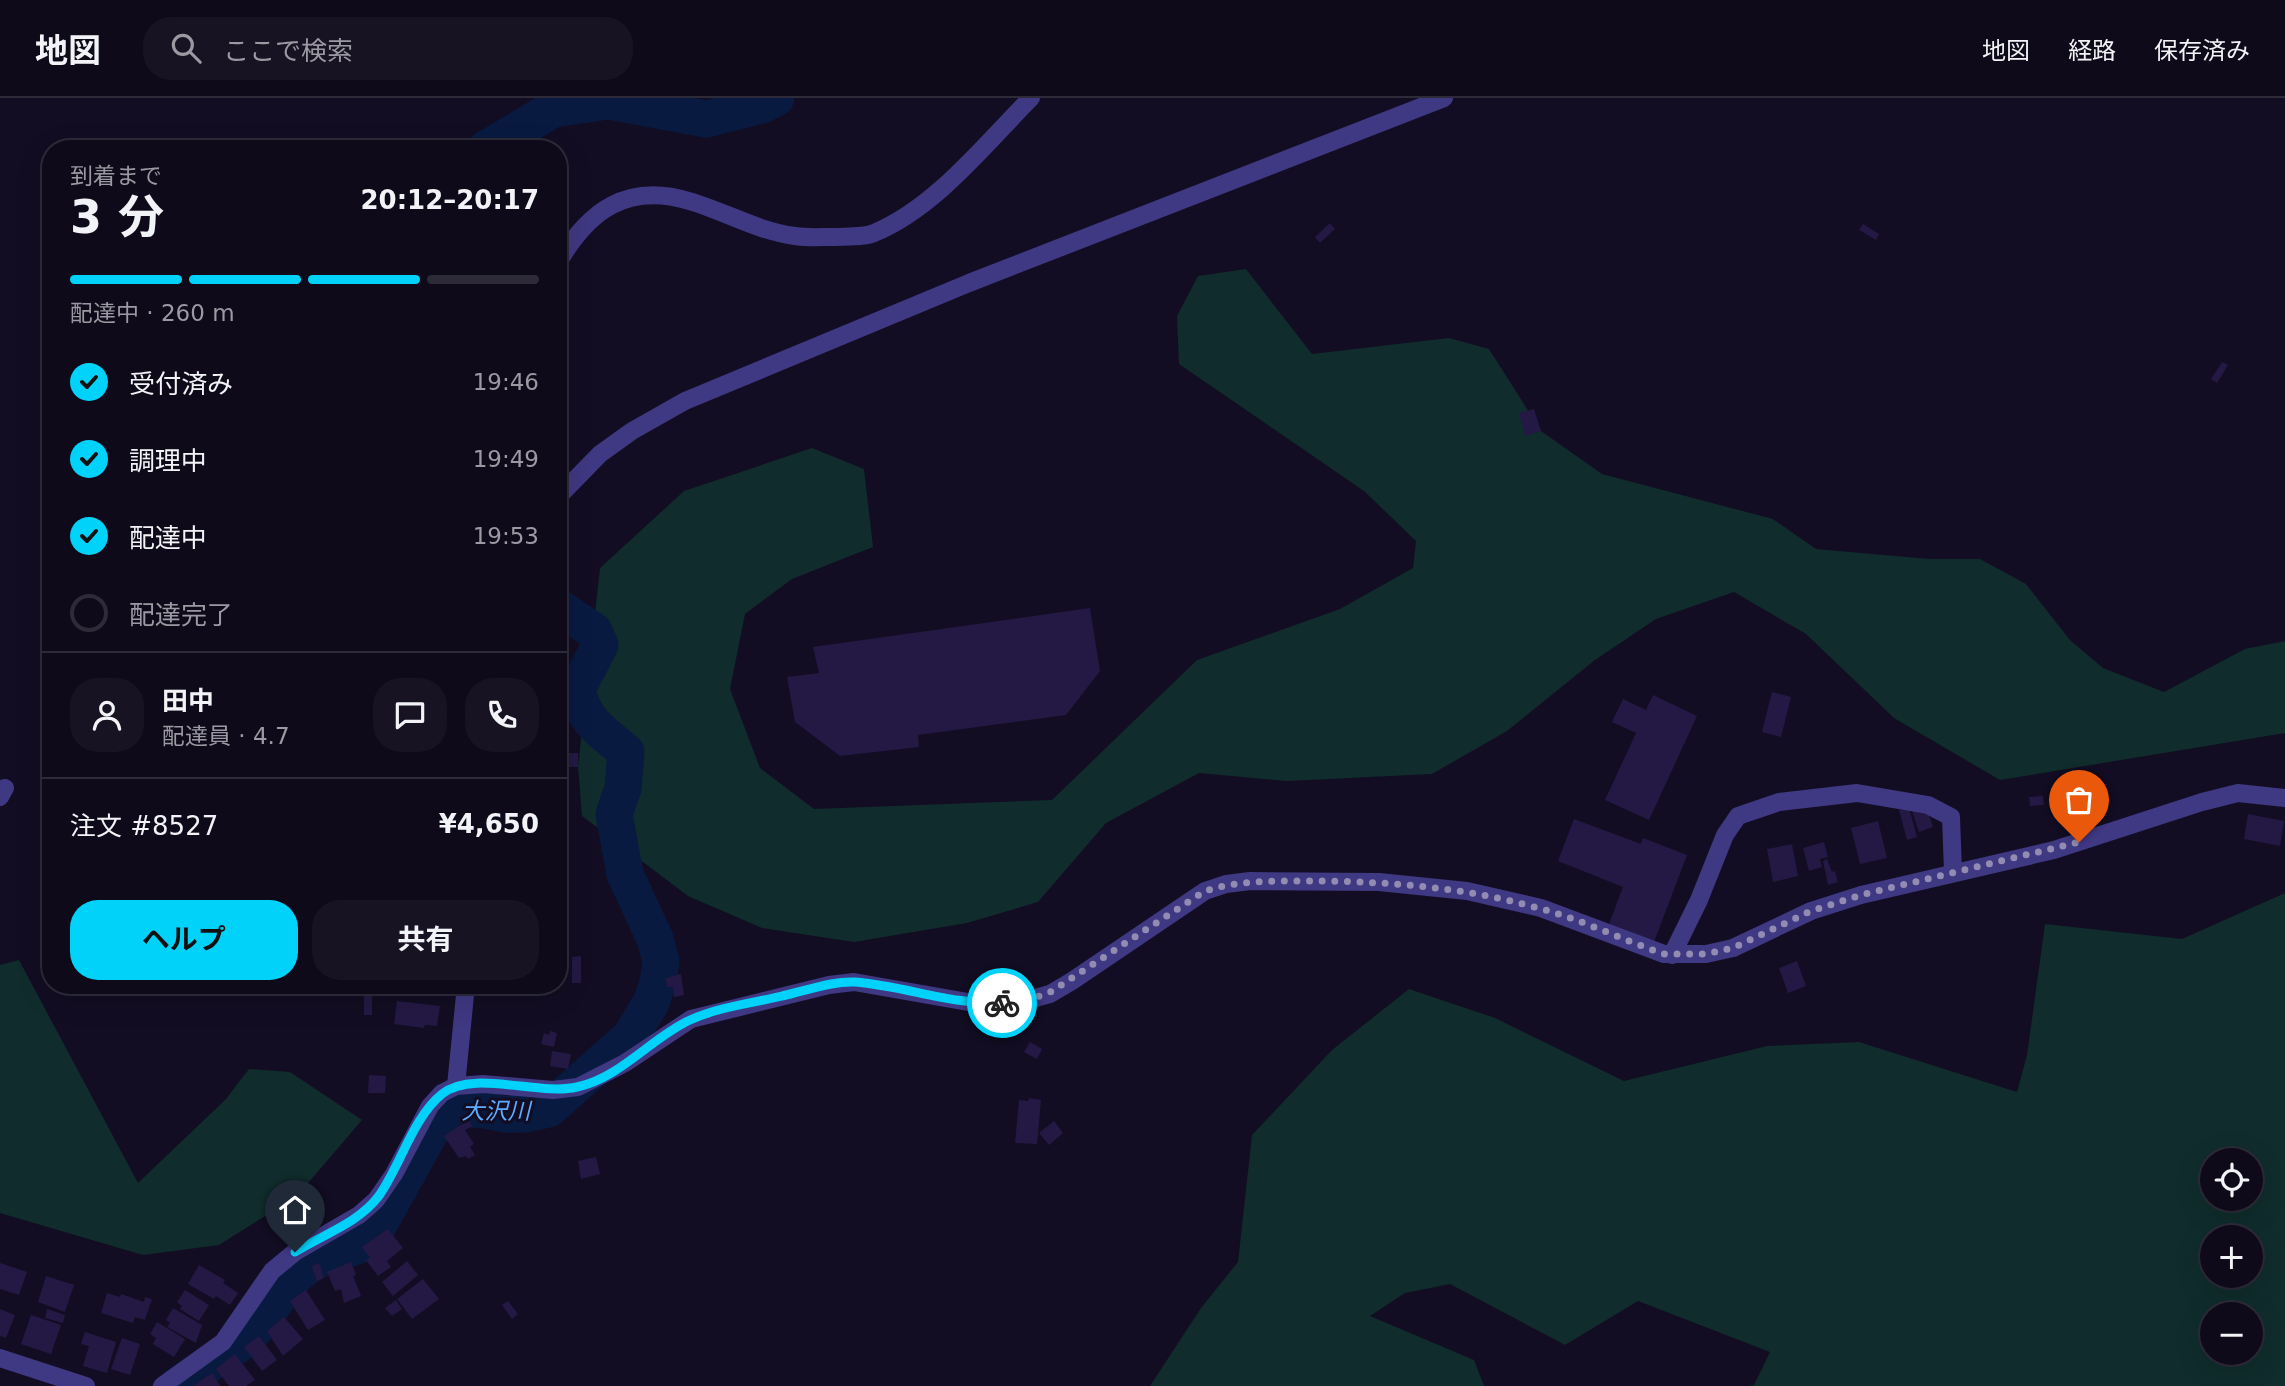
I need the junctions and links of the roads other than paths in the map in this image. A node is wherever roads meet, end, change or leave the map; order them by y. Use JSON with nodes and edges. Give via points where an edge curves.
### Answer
{"nodes":[{"id":1,"x":1031,"y":98,"type":"edge"},
{"id":2,"x":1444,"y":98,"type":"edge"},
{"id":3,"x":567,"y":247,"type":"edge"},
{"id":4,"x":567,"y":488,"type":"edge"},
{"id":5,"x":2285,"y":798,"type":"edge"},
{"id":6,"x":1953,"y":872,"type":"junction"},
{"id":7,"x":1672,"y":955,"type":"junction"},
{"id":8,"x":465,"y":994,"type":"edge"},
{"id":9,"x":456,"y":1086,"type":"junction"},
{"id":10,"x":0,"y":1358,"type":"edge"},
{"id":11,"x":86,"y":1386,"type":"edge"},
{"id":12,"x":162,"y":1386,"type":"edge"}],
"edges":[{"from":1,"to":3,"type":"street","via":[[926,202],[873,234],[795,236],[688,200],[656,195],[626,198],[597,212]]},
{"from":2,"to":4,"type":"street","via":[[732,380],[632,431],[600,454]]},
{"from":5,"to":6,"type":"street","via":[[2238,793],[2054,850]]},
{"from":6,"to":7,"type":"street","via":[[1811,911],[1733,948]]},
{"from":6,"to":7,"type":"street","via":[[1951,817],[1928,805],[1857,793],[1779,802],[1738,816],[1725,835]]},
{"from":7,"to":9,"type":"street","via":[[1541,908],[1467,891],[1379,882],[1251,881],[1205,891],[1072,981],[1024,1001],[968,1002],[854,982],[829,985],[691,1019],[625,1063],[578,1087]]},
{"from":8,"to":9,"type":"street"},
{"from":9,"to":12,"type":"street","via":[[430,1106],[376,1200],[272,1271],[223,1342]]},
{"from":10,"to":11,"type":"street"}]}
